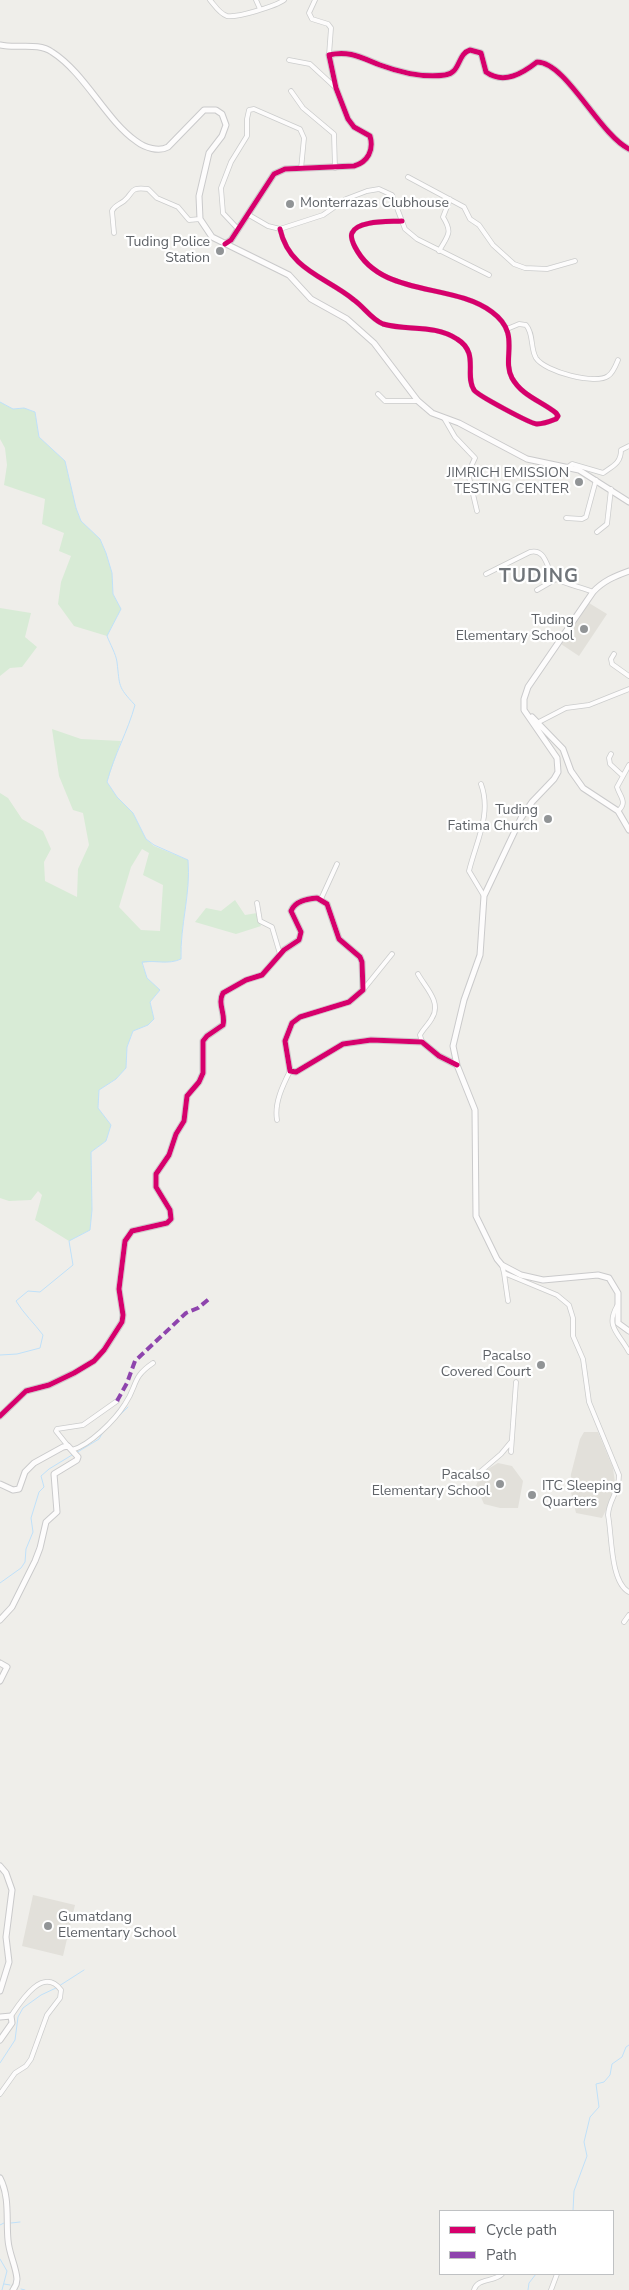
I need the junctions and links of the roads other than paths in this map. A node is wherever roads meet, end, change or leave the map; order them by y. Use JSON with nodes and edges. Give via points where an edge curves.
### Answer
{"nodes":[{"id":1,"x":210,"y":0,"type":"edge"},
{"id":2,"x":256,"y":0,"type":"edge"},
{"id":3,"x":284,"y":0,"type":"edge"},
{"id":4,"x":315,"y":0,"type":"edge"},
{"id":5,"x":260,"y":9,"type":"junction"},
{"id":6,"x":0,"y":45,"type":"edge"},
{"id":7,"x":329,"y":55,"type":"junction"},
{"id":8,"x":289,"y":60,"type":"dead end"},
{"id":9,"x":336,"y":88,"type":"junction"},
{"id":10,"x":291,"y":91,"type":"dead end"},
{"id":11,"x":629,"y":149,"type":"edge"},
{"id":12,"x":336,"y":168,"type":"junction"},
{"id":13,"x":301,"y":169,"type":"junction"},
{"id":14,"x":408,"y":177,"type":"dead end"},
{"id":15,"x":450,"y":199,"type":"junction"},
{"id":16,"x":249,"y":215,"type":"junction"},
{"id":17,"x":200,"y":219,"type":"junction"},
{"id":18,"x":402,"y":221,"type":"junction"},
{"id":19,"x":238,"y":229,"type":"junction"},
{"id":20,"x":280,"y":229,"type":"junction"},
{"id":21,"x":114,"y":233,"type":"dead end"},
{"id":22,"x":231,"y":240,"type":"junction"},
{"id":23,"x":225,"y":244,"type":"junction"},
{"id":24,"x":232,"y":248,"type":"junction"},
{"id":25,"x":439,"y":250,"type":"junction"},
{"id":26,"x":575,"y":261,"type":"dead end"},
{"id":27,"x":489,"y":275,"type":"dead end"},
{"id":28,"x":507,"y":329,"type":"junction"},
{"id":29,"x":618,"y":360,"type":"dead end"},
{"id":30,"x":378,"y":394,"type":"dead end"},
{"id":31,"x":418,"y":401,"type":"junction"},
{"id":32,"x":444,"y":418,"type":"junction"},
{"id":33,"x":629,"y":446,"type":"edge"},
{"id":34,"x":568,"y":467,"type":"junction"},
{"id":35,"x":596,"y":480,"type":"junction"},
{"id":36,"x":611,"y":489,"type":"junction"},
{"id":37,"x":629,"y":502,"type":"edge"},
{"id":38,"x":477,"y":511,"type":"dead end"},
{"id":39,"x":566,"y":518,"type":"dead end"},
{"id":40,"x":596,"y":532,"type":"dead end"},
{"id":41,"x":629,"y":571,"type":"edge"},
{"id":42,"x":486,"y":574,"type":"dead end"},
{"id":43,"x":556,"y":579,"type":"junction"},
{"id":44,"x":537,"y":590,"type":"dead end"},
{"id":45,"x":592,"y":592,"type":"junction"},
{"id":46,"x":614,"y":654,"type":"dead end"},
{"id":47,"x":629,"y":676,"type":"edge"},
{"id":48,"x":629,"y":689,"type":"edge"},
{"id":49,"x":524,"y":710,"type":"junction"},
{"id":50,"x":537,"y":723,"type":"junction"},
{"id":51,"x":611,"y":754,"type":"dead end"},
{"id":52,"x":629,"y":766,"type":"edge"},
{"id":53,"x":622,"y":776,"type":"junction"},
{"id":54,"x":481,"y":784,"type":"dead end"},
{"id":55,"x":618,"y":811,"type":"junction"},
{"id":56,"x":629,"y":830,"type":"edge"},
{"id":57,"x":337,"y":864,"type":"dead end"},
{"id":58,"x":484,"y":896,"type":"junction"},
{"id":59,"x":321,"y":899,"type":"junction"},
{"id":60,"x":257,"y":903,"type":"dead end"},
{"id":61,"x":280,"y":954,"type":"junction"},
{"id":62,"x":392,"y":954,"type":"dead end"},
{"id":63,"x":418,"y":974,"type":"dead end"},
{"id":64,"x":363,"y":990,"type":"junction"},
{"id":65,"x":422,"y":1042,"type":"junction"},
{"id":66,"x":457,"y":1065,"type":"junction"},
{"id":67,"x":290,"y":1071,"type":"junction"},
{"id":68,"x":277,"y":1120,"type":"dead end"},
{"id":69,"x":502,"y":1265,"type":"junction"},
{"id":70,"x":504,"y":1273,"type":"junction"},
{"id":71,"x":508,"y":1300,"type":"dead end"},
{"id":72,"x":618,"y":1304,"type":"junction"},
{"id":73,"x":629,"y":1331,"type":"edge"},
{"id":74,"x":629,"y":1352,"type":"edge"},
{"id":75,"x":153,"y":1363,"type":"dead end"},
{"id":76,"x":516,"y":1382,"type":"dead end"},
{"id":77,"x":116,"y":1401,"type":"dead end"},
{"id":78,"x":0,"y":1416,"type":"edge"},
{"id":79,"x":510,"y":1442,"type":"junction"},
{"id":80,"x":70,"y":1448,"type":"junction"},
{"id":81,"x":511,"y":1452,"type":"dead end"},
{"id":82,"x":480,"y":1472,"type":"dead end"},
{"id":83,"x":0,"y":1484,"type":"edge"},
{"id":84,"x":629,"y":1592,"type":"edge"},
{"id":85,"x":629,"y":1615,"type":"edge"},
{"id":86,"x":0,"y":1620,"type":"edge"},
{"id":87,"x":624,"y":1622,"type":"dead end"},
{"id":88,"x":0,"y":1663,"type":"edge"},
{"id":89,"x":0,"y":1681,"type":"edge"},
{"id":90,"x":0,"y":1866,"type":"edge"},
{"id":91,"x":0,"y":1991,"type":"edge"},
{"id":92,"x":11,"y":2016,"type":"junction"},
{"id":93,"x":0,"y":2017,"type":"edge"},
{"id":94,"x":0,"y":2040,"type":"edge"},
{"id":95,"x":0,"y":2094,"type":"edge"},
{"id":96,"x":0,"y":2178,"type":"edge"},
{"id":97,"x":500,"y":2275,"type":"edge"},
{"id":98,"x":557,"y":2275,"type":"edge"},
{"id":99,"x":13,"y":2290,"type":"edge"},
{"id":100,"x":474,"y":2290,"type":"edge"},
{"id":101,"x":551,"y":2290,"type":"edge"}],
"edges":[{"from":1,"to":5,"type":"street","via":[[227,16]]},
{"from":2,"to":5,"type":"street"},
{"from":3,"to":5,"type":"street"},
{"from":4,"to":7,"type":"street","via":[[309,13],[312,19],[331,28]]},
{"from":6,"to":17,"type":"street","via":[[52,51],[82,79],[136,141],[155,149],[168,147],[204,110],[222,114],[226,125],[207,159],[199,196]]},
{"from":7,"to":9,"type":"street"},
{"from":7,"to":11,"type":"street","via":[[346,53],[403,71],[444,76],[456,70],[466,51],[475,50],[482,54],[486,72],[503,78],[543,62],[564,78],[614,140]]},
{"from":8,"to":9,"type":"street","via":[[310,64]]},
{"from":9,"to":12,"type":"street","via":[[350,123],[368,134],[371,140],[363,163]]},
{"from":10,"to":12,"type":"street","via":[[303,108],[334,134]]},
{"from":12,"to":13,"type":"street"},
{"from":13,"to":16,"type":"street","via":[[285,169],[274,174]]},
{"from":13,"to":19,"type":"street","via":[[304,138],[300,129],[254,109],[249,110],[247,136],[231,162],[222,188],[223,213]]},
{"from":14,"to":15,"type":"street"},
{"from":15,"to":25,"type":"street","via":[[443,217],[450,230]]},
{"from":15,"to":26,"type":"street","via":[[465,208],[470,219],[514,264],[547,269]]},
{"from":16,"to":19,"type":"street"},
{"from":16,"to":20,"type":"street"},
{"from":17,"to":21,"type":"street","via":[[189,220],[178,207],[156,198],[148,189],[137,189],[132,190],[112,211]]},
{"from":17,"to":23,"type":"street","via":[[212,237]]},
{"from":18,"to":20,"type":"street","via":[[392,195],[376,188],[346,199],[323,215]]},
{"from":18,"to":25,"type":"street","via":[[417,239]]},
{"from":18,"to":28,"type":"street","via":[[362,224],[352,232],[366,263],[398,281],[476,304],[492,312]]},
{"from":19,"to":22,"type":"street"},
{"from":20,"to":28,"type":"street","via":[[286,247],[299,264],[354,299],[381,323],[430,329],[458,339],[467,348],[476,393],[537,424],[556,419],[556,413],[524,393],[512,378]]},
{"from":22,"to":23,"type":"street"},
{"from":22,"to":24,"type":"street"},
{"from":23,"to":24,"type":"street"},
{"from":24,"to":31,"type":"street","via":[[290,275],[311,298],[347,319],[374,343]]},
{"from":25,"to":27,"type":"street"},
{"from":28,"to":29,"type":"street","via":[[526,325],[537,360],[559,374],[603,378]]},
{"from":30,"to":31,"type":"street","via":[[385,401]]},
{"from":31,"to":32,"type":"street"},
{"from":32,"to":34,"type":"street","via":[[527,459]]},
{"from":32,"to":38,"type":"street","via":[[475,458],[468,473]]},
{"from":33,"to":34,"type":"street","via":[[621,450],[616,465],[603,473],[572,464]]},
{"from":34,"to":35,"type":"street"},
{"from":35,"to":36,"type":"street"},
{"from":35,"to":39,"type":"street","via":[[586,517]]},
{"from":36,"to":37,"type":"street"},
{"from":36,"to":40,"type":"street","via":[[607,524]]},
{"from":41,"to":45,"type":"street","via":[[614,576]]},
{"from":42,"to":43,"type":"street","via":[[537,551]]},
{"from":43,"to":44,"type":"street"},
{"from":43,"to":45,"type":"street"},
{"from":45,"to":49,"type":"street","via":[[534,675],[524,699]]},
{"from":46,"to":47,"type":"street","via":[[612,664]]},
{"from":48,"to":50,"type":"street","via":[[589,705],[566,708]]},
{"from":49,"to":50,"type":"street"},
{"from":49,"to":58,"type":"street","via":[[556,758],[558,772],[521,818]]},
{"from":50,"to":55,"type":"street","via":[[563,749],[571,771],[583,788]]},
{"from":51,"to":53,"type":"street","via":[[610,764]]},
{"from":52,"to":53,"type":"street"},
{"from":53,"to":55,"type":"street","via":[[617,787],[624,801]]},
{"from":54,"to":58,"type":"street","via":[[486,800],[470,871]]},
{"from":55,"to":56,"type":"street"},
{"from":57,"to":59,"type":"street"},
{"from":58,"to":66,"type":"street","via":[[480,955],[454,1035]]},
{"from":59,"to":61,"type":"street","via":[[306,900],[292,909],[301,932],[299,940]]},
{"from":59,"to":64,"type":"street","via":[[327,904],[339,939],[360,957]]},
{"from":60,"to":61,"type":"street","via":[[260,921],[272,927]]},
{"from":61,"to":78,"type":"street","via":[[262,975],[227,990],[221,997],[224,1021],[203,1041],[203,1073],[187,1096],[184,1121],[169,1155],[156,1174],[156,1187],[170,1210],[171,1219],[167,1224],[132,1232],[124,1241],[119,1289],[123,1315],[118,1328],[94,1361],[63,1378],[26,1392]]},
{"from":62,"to":64,"type":"street"},
{"from":63,"to":65,"type":"street","via":[[434,998],[436,1008],[420,1035]]},
{"from":64,"to":67,"type":"street","via":[[338,1007],[300,1017],[292,1023],[285,1041]]},
{"from":65,"to":66,"type":"street"},
{"from":65,"to":67,"type":"street","via":[[371,1040],[343,1044],[296,1072]]},
{"from":66,"to":69,"type":"street","via":[[475,1110],[476,1216]]},
{"from":67,"to":68,"type":"street","via":[[281,1088]]},
{"from":69,"to":70,"type":"street"},
{"from":69,"to":72,"type":"street","via":[[522,1275],[543,1280],[604,1276],[616,1287]]},
{"from":70,"to":71,"type":"street"},
{"from":70,"to":84,"type":"street","via":[[558,1295],[570,1306],[573,1336],[583,1359],[589,1402],[619,1474],[619,1486],[608,1515],[614,1565],[622,1585]]},
{"from":72,"to":73,"type":"street","via":[[618,1323]]},
{"from":72,"to":74,"type":"street","via":[[611,1322]]},
{"from":75,"to":80,"type":"street","via":[[137,1376],[126,1404],[116,1415],[92,1439]]},
{"from":76,"to":79,"type":"street"},
{"from":77,"to":80,"type":"street","via":[[84,1425],[57,1429],[56,1432]]},
{"from":79,"to":81,"type":"street"},
{"from":79,"to":82,"type":"street"},
{"from":80,"to":83,"type":"street","via":[[34,1463],[25,1472],[19,1489]]},
{"from":80,"to":86,"type":"street","via":[[77,1460],[54,1474],[57,1512],[46,1522],[35,1562],[12,1606]]},
{"from":85,"to":87,"type":"street"},
{"from":88,"to":89,"type":"street","via":[[7,1666]]},
{"from":90,"to":91,"type":"street","via":[[12,1890],[6,1937],[9,1962]]},
{"from":92,"to":93,"type":"street"},
{"from":92,"to":94,"type":"street","via":[[11,2027]]},
{"from":92,"to":95,"type":"street","via":[[28,1992],[42,1983],[57,1984],[61,1990],[60,1998],[47,2015],[31,2059],[15,2073]]},
{"from":96,"to":99,"type":"street","via":[[17,2282]]},
{"from":97,"to":100,"type":"street","via":[[479,2282]]},
{"from":98,"to":101,"type":"street"}]}
